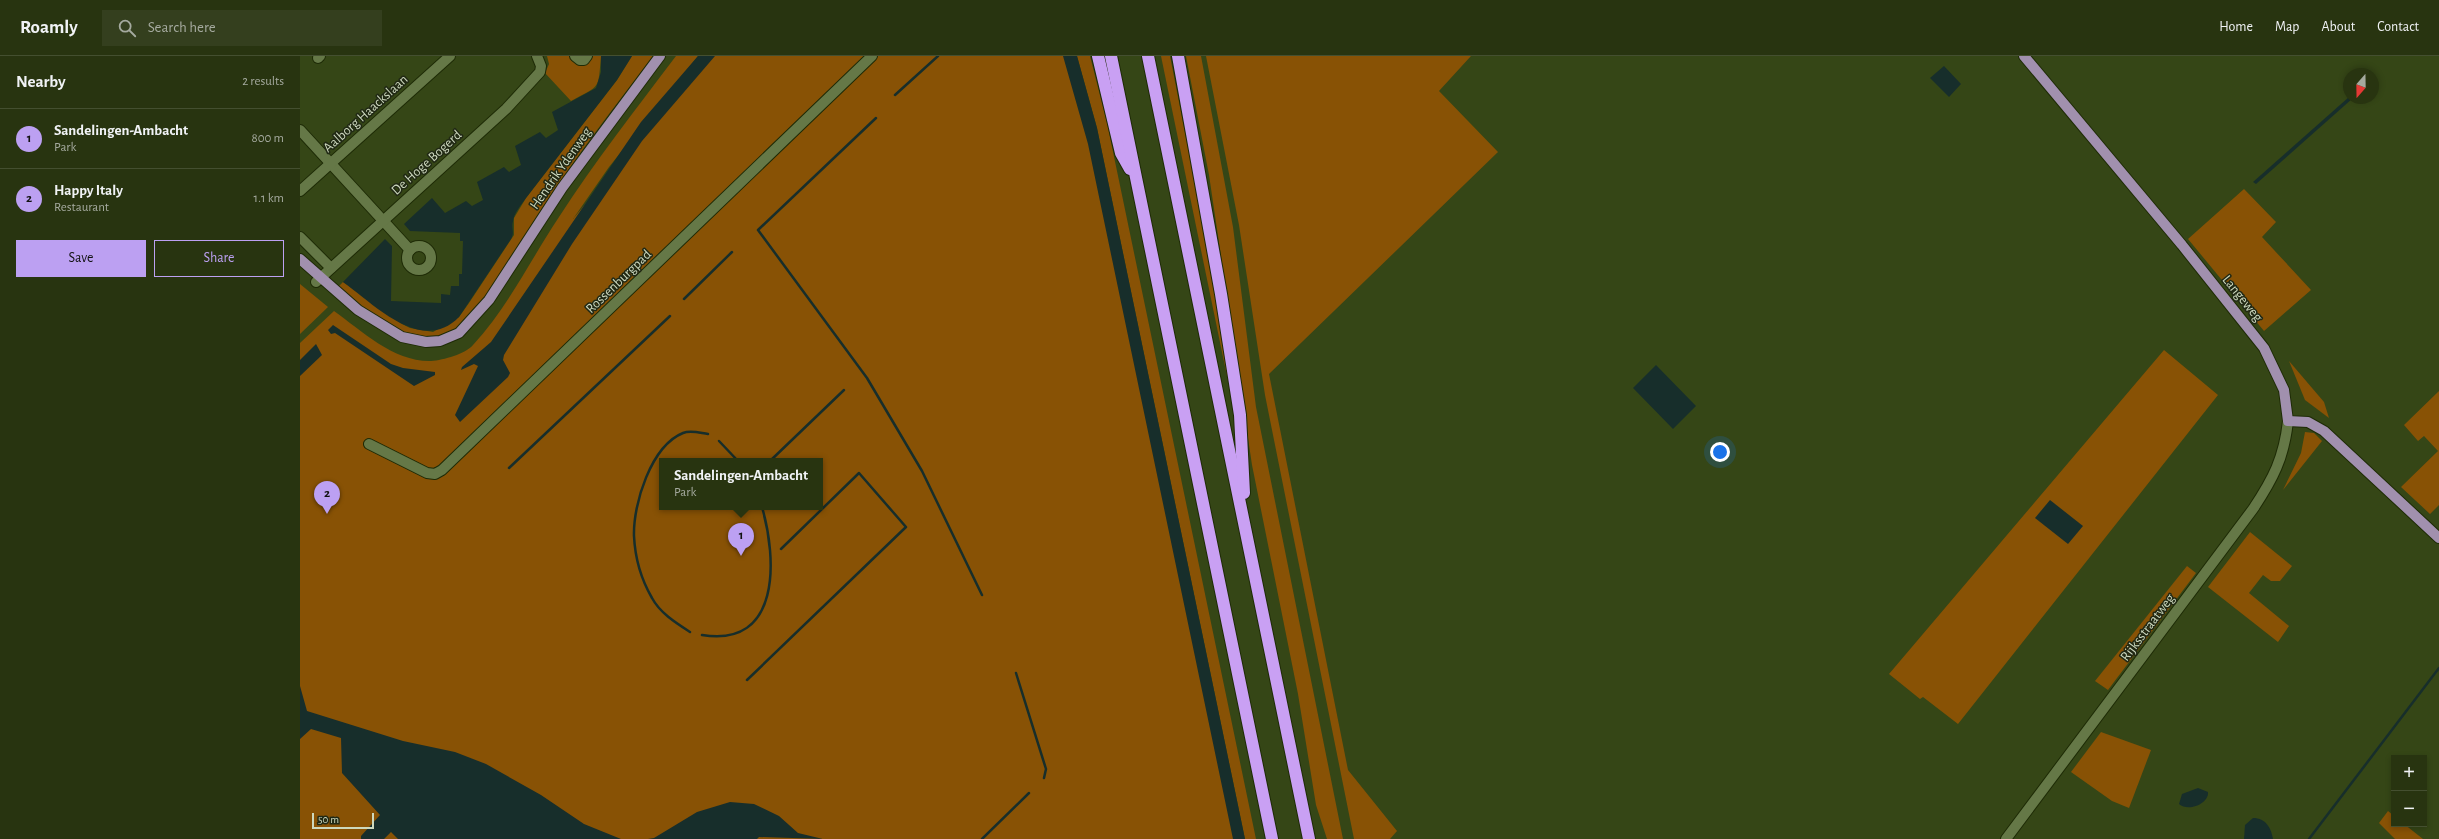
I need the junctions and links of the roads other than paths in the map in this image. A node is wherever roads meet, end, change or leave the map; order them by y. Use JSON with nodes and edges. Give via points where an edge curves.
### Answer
{"nodes":[{"id":1,"x":450,"y":56,"type":"edge"},
{"id":2,"x":537,"y":56,"type":"edge"},
{"id":3,"x":575,"y":56,"type":"edge"},
{"id":4,"x":586,"y":56,"type":"edge"},
{"id":5,"x":660,"y":56,"type":"edge"},
{"id":6,"x":872,"y":56,"type":"edge"},
{"id":7,"x":1098,"y":56,"type":"edge"},
{"id":8,"x":1111,"y":56,"type":"edge"},
{"id":9,"x":1148,"y":56,"type":"edge"},
{"id":10,"x":1178,"y":56,"type":"edge"},
{"id":11,"x":2024,"y":56,"type":"edge"},
{"id":12,"x":300,"y":130,"type":"edge"},
{"id":13,"x":330,"y":164,"type":"junction"},
{"id":14,"x":1137,"y":183,"type":"junction"},
{"id":15,"x":300,"y":191,"type":"edge"},
{"id":16,"x":383,"y":221,"type":"junction"},
{"id":17,"x":300,"y":237,"type":"edge"},
{"id":18,"x":410,"y":250,"type":"dead end"},
{"id":19,"x":300,"y":260,"type":"edge"},
{"id":20,"x":300,"y":268,"type":"edge"},
{"id":21,"x":331,"y":268,"type":"junction"},
{"id":22,"x":318,"y":280,"type":"junction"},
{"id":23,"x":2288,"y":421,"type":"junction"},
{"id":24,"x":369,"y":444,"type":"dead end"},
{"id":25,"x":1247,"y":534,"type":"junction"},
{"id":26,"x":2439,"y":538,"type":"edge"},
{"id":27,"x":1272,"y":839,"type":"edge"},
{"id":28,"x":1309,"y":839,"type":"edge"},
{"id":29,"x":2006,"y":839,"type":"edge"}],
"edges":[{"from":1,"to":13,"type":"street","name":"Aalborg Haackslaan"},
{"from":2,"to":16,"type":"street","name":"De Hoge Bogerd","via":[[542,66],[535,78],[506,109]]},
{"from":3,"to":4,"type":"street","via":[[580,60],[584,60]]},
{"from":5,"to":22,"type":"main road","name":"Hendrik Ydenweg","via":[[562,188],[489,300],[487,308],[466,334],[445,346],[425,349],[404,344],[386,335]]},
{"from":6,"to":24,"type":"street","name":"Rossenburgpad","via":[[442,470],[435,474],[427,473]]},
{"from":7,"to":14,"type":"highway","via":[[1121,153]]},
{"from":8,"to":14,"type":"highway"},
{"from":9,"to":25,"type":"highway"},
{"from":10,"to":25,"type":"highway","via":[[1240,415]]},
{"from":11,"to":23,"type":"main road","name":"Langeweg","via":[[2182,245],[2264,348],[2284,390]]},
{"from":12,"to":13,"type":"street"},
{"from":13,"to":15,"type":"street","name":"Aalborg Haackslaan"},
{"from":13,"to":16,"type":"street"},
{"from":14,"to":27,"type":"highway"},
{"from":16,"to":18,"type":"street"},
{"from":16,"to":21,"type":"street","name":"De Hoge Bogerd"},
{"from":17,"to":21,"type":"street"},
{"from":19,"to":22,"type":"main road"},
{"from":20,"to":22,"type":"main road"},
{"from":21,"to":22,"type":"street","name":"De Hoge Bogerd"},
{"from":23,"to":26,"type":"main road","via":[[2308,422],[2321,428]]},
{"from":23,"to":29,"type":"street","name":"Rijksstraatweg","via":[[2286,443],[2279,465],[2253,509]]},
{"from":25,"to":28,"type":"highway"}]}
